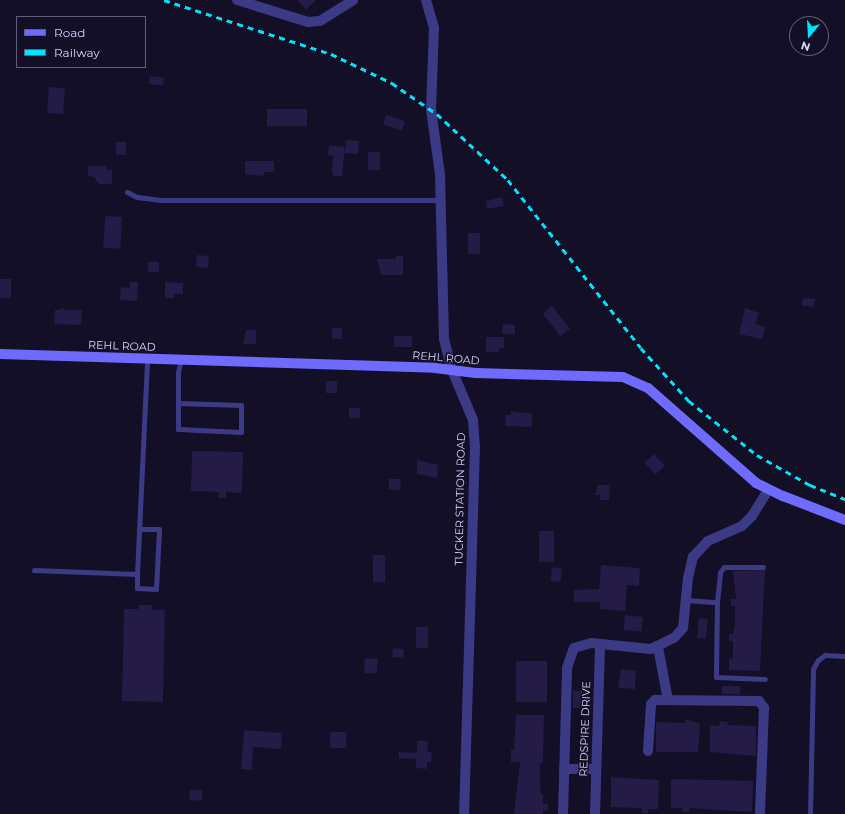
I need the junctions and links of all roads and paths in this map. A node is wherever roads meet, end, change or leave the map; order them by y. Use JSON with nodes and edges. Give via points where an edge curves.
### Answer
{"nodes":[{"id":1,"x":237,"y":0,"type":"edge"},
{"id":2,"x":353,"y":0,"type":"edge"},
{"id":3,"x":426,"y":0,"type":"edge"},
{"id":4,"x":128,"y":192,"type":"dead end"},
{"id":5,"x":441,"y":200,"type":"junction"},
{"id":6,"x":0,"y":354,"type":"edge"},
{"id":7,"x":146,"y":358,"type":"junction"},
{"id":8,"x":181,"y":359,"type":"junction"},
{"id":9,"x":452,"y":370,"type":"junction"},
{"id":10,"x":178,"y":403,"type":"junction"},
{"id":11,"x":768,"y":490,"type":"junction"},
{"id":12,"x":845,"y":520,"type":"edge"},
{"id":13,"x":139,"y":529,"type":"junction"},
{"id":14,"x":763,"y":567,"type":"dead end"},
{"id":15,"x":34,"y":570,"type":"dead end"},
{"id":16,"x":138,"y":574,"type":"junction"},
{"id":17,"x":686,"y":600,"type":"junction"},
{"id":18,"x":718,"y":602,"type":"junction"},
{"id":19,"x":600,"y":644,"type":"junction"},
{"id":20,"x":658,"y":647,"type":"junction"},
{"id":21,"x":845,"y":656,"type":"edge"},
{"id":22,"x":765,"y":680,"type":"dead end"},
{"id":23,"x":668,"y":700,"type":"junction"},
{"id":24,"x":648,"y":751,"type":"dead end"},
{"id":25,"x":564,"y":769,"type":"junction"},
{"id":26,"x":596,"y":769,"type":"junction"},
{"id":27,"x":464,"y":814,"type":"edge"},
{"id":28,"x":563,"y":814,"type":"edge"},
{"id":29,"x":595,"y":814,"type":"edge"},
{"id":30,"x":760,"y":814,"type":"edge"},
{"id":31,"x":810,"y":814,"type":"edge"}],
"edges":[{"from":1,"to":2,"type":"street","via":[[308,22],[320,22]]},
{"from":3,"to":5,"type":"street","name":"TUCKER STATION ROAD","via":[[434,28],[431,109]]},
{"from":4,"to":5,"type":"lane","via":[[137,197],[161,200]]},
{"from":5,"to":9,"type":"street","name":"TUCKER STATION ROAD","via":[[444,339]]},
{"from":6,"to":7,"type":"street","name":"REHL ROAD"},
{"from":7,"to":8,"type":"street","name":"REHL ROAD"},
{"from":7,"to":13,"type":"lane"},
{"from":8,"to":9,"type":"street","name":"REHL ROAD"},
{"from":8,"to":10,"type":"lane","via":[[178,372]]},
{"from":9,"to":11,"type":"street","name":"REHL ROAD","via":[[476,373],[601,375],[635,380],[648,388],[742,472]]},
{"from":9,"to":27,"type":"street","name":"TUCKER STATION ROAD","via":[[472,420],[475,446]]},
{"from":10,"to":10,"type":"lane","via":[[178,429],[241,432],[241,405]]},
{"from":11,"to":12,"type":"street","name":"REHL ROAD"},
{"from":11,"to":17,"type":"street","via":[[752,516],[742,526],[708,541],[693,556]]},
{"from":13,"to":16,"type":"lane"},
{"from":13,"to":16,"type":"lane","via":[[159,530],[156,589],[137,588]]},
{"from":14,"to":18,"type":"lane","via":[[724,567],[720,572]]},
{"from":15,"to":16,"type":"lane"},
{"from":17,"to":18,"type":"lane"},
{"from":17,"to":20,"type":"street","via":[[683,628],[674,638]]},
{"from":18,"to":22,"type":"lane","via":[[716,677]]},
{"from":19,"to":20,"type":"street","via":[[651,649]]},
{"from":19,"to":25,"type":"street","via":[[583,644],[574,648],[569,657]]},
{"from":19,"to":26,"type":"street","name":"REDSPIRE DRIVE"},
{"from":20,"to":23,"type":"street"},
{"from":21,"to":31,"type":"lane","via":[[825,655],[813,670]]},
{"from":23,"to":24,"type":"street","via":[[655,700],[651,704]]},
{"from":23,"to":30,"type":"street","via":[[759,701],[764,708]]},
{"from":25,"to":26,"type":"street"},
{"from":25,"to":28,"type":"street"},
{"from":26,"to":29,"type":"street","name":"REDSPIRE DRIVE"}]}
